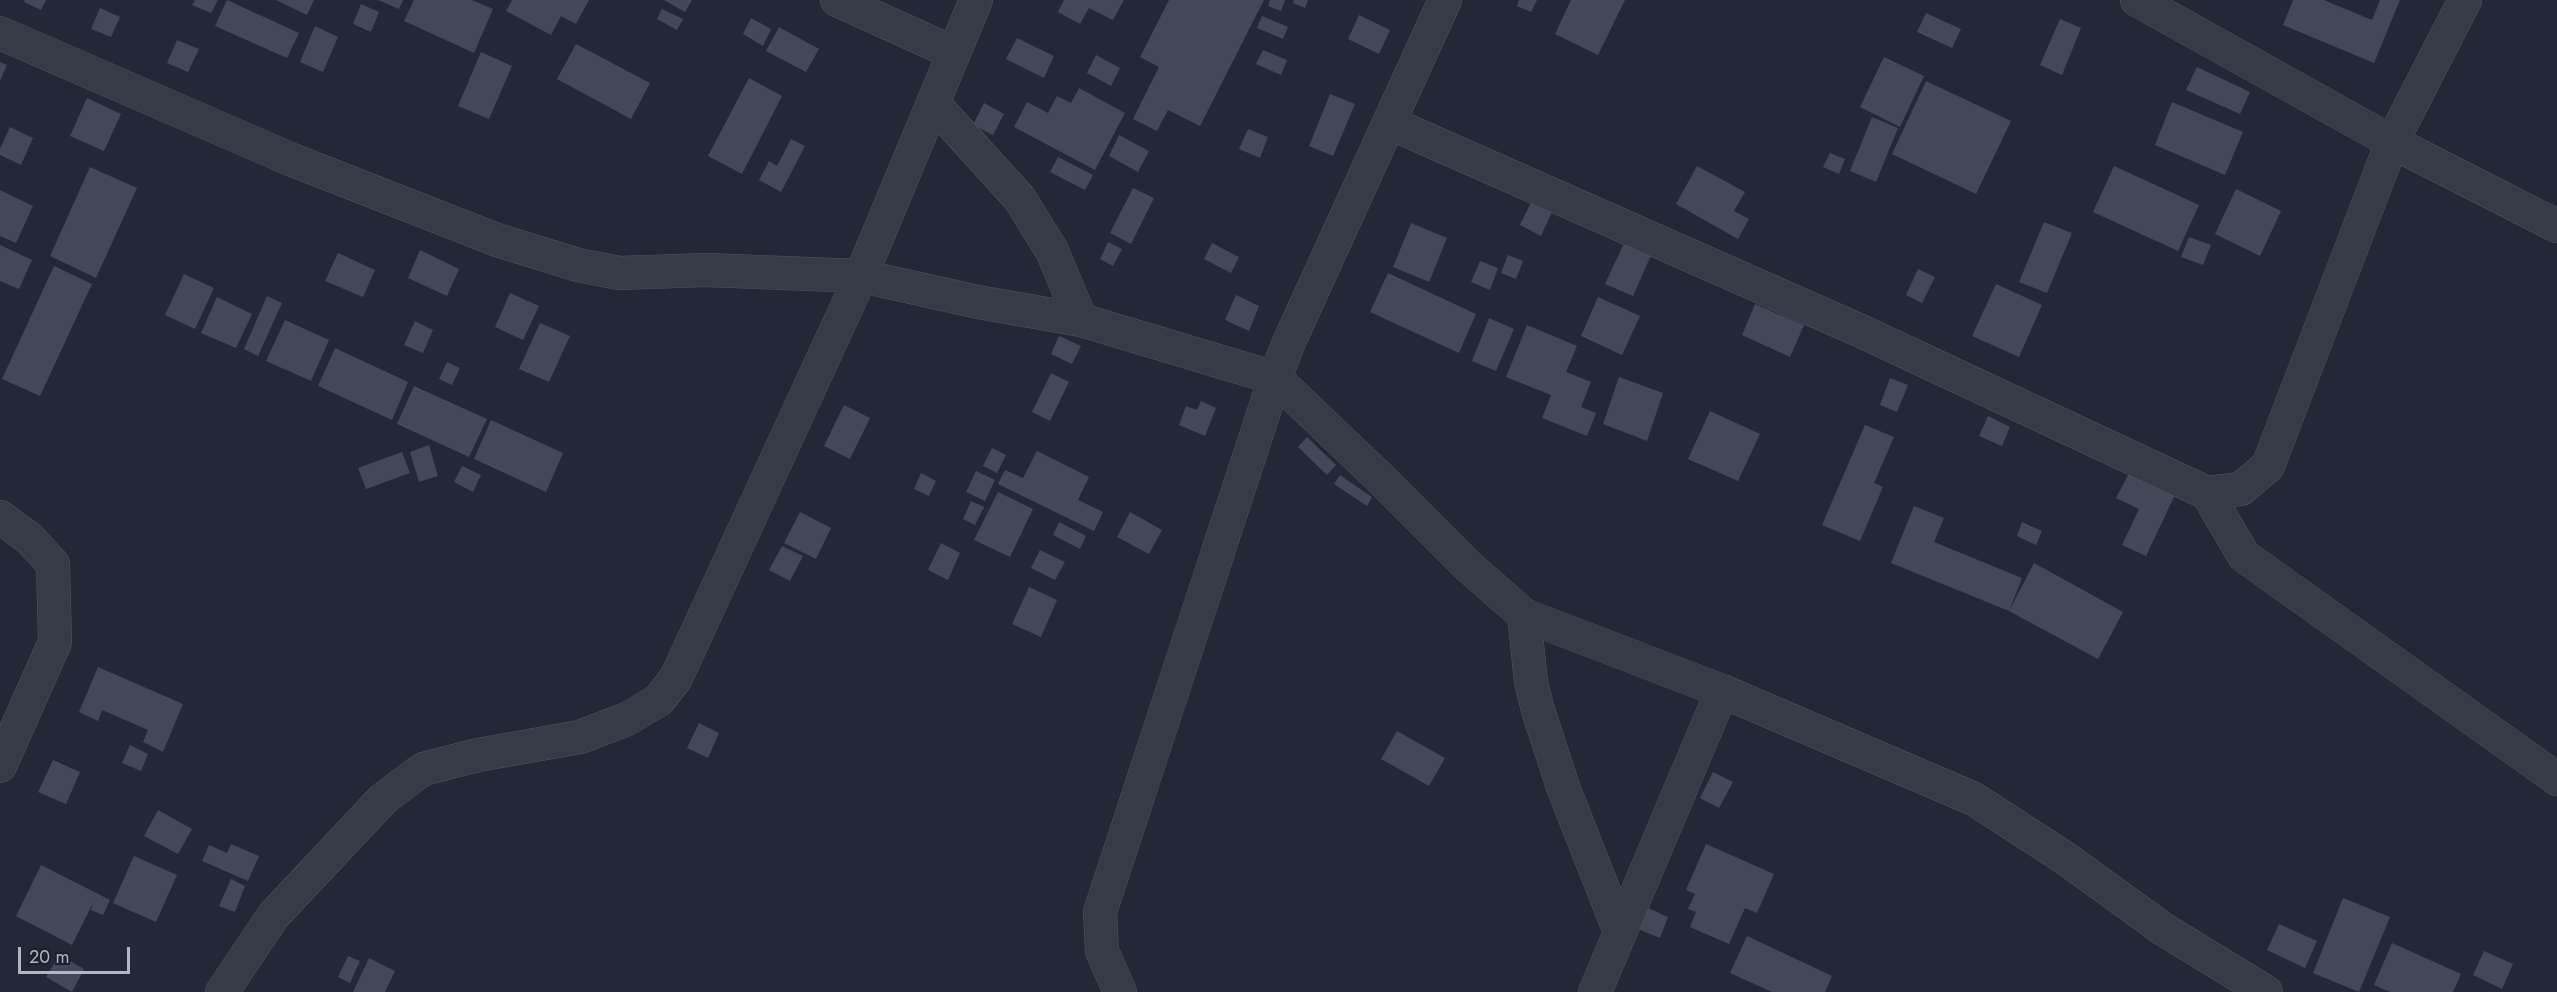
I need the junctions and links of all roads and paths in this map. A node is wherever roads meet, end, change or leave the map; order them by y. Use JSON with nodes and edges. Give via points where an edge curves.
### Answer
{"nodes":[{"id":1,"x":837,"y":0,"type":"edge"},
{"id":2,"x":976,"y":0,"type":"edge"},
{"id":3,"x":2137,"y":0,"type":"edge"},
{"id":4,"x":2465,"y":0,"type":"edge"},
{"id":5,"x":1438,"y":2,"type":"edge"},
{"id":6,"x":0,"y":33,"type":"edge"},
{"id":7,"x":954,"y":53,"type":"junction"},
{"id":8,"x":933,"y":104,"type":"junction"},
{"id":9,"x":1390,"y":123,"type":"junction"},
{"id":10,"x":2392,"y":142,"type":"junction"},
{"id":11,"x":2557,"y":226,"type":"edge"},
{"id":12,"x":861,"y":276,"type":"junction"},
{"id":13,"x":1081,"y":320,"type":"junction"},
{"id":14,"x":1275,"y":378,"type":"junction"},
{"id":15,"x":2208,"y":493,"type":"junction"},
{"id":16,"x":0,"y":517,"type":"edge"},
{"id":17,"x":1524,"y":615,"type":"junction"},
{"id":18,"x":1722,"y":691,"type":"junction"},
{"id":19,"x":0,"y":766,"type":"edge"},
{"id":20,"x":2557,"y":779,"type":"edge"},
{"id":21,"x":1620,"y":932,"type":"junction"},
{"id":22,"x":222,"y":992,"type":"edge"},
{"id":23,"x":1120,"y":992,"type":"edge"},
{"id":24,"x":1595,"y":992,"type":"edge"},
{"id":25,"x":2266,"y":992,"type":"edge"}],
"edges":[{"from":1,"to":7,"type":"street"},
{"from":2,"to":7,"type":"street"},
{"from":3,"to":10,"type":"street"},
{"from":4,"to":10,"type":"street"},
{"from":5,"to":9,"type":"street"},
{"from":6,"to":12,"type":"street","via":[[290,159],[497,240],[578,266],[619,273],[707,270]]},
{"from":7,"to":8,"type":"street"},
{"from":8,"to":12,"type":"street"},
{"from":8,"to":13,"type":"street","via":[[1020,199],[1052,251]]},
{"from":9,"to":14,"type":"street"},
{"from":9,"to":15,"type":"street","via":[[1863,332]]},
{"from":10,"to":11,"type":"street"},
{"from":10,"to":15,"type":"street","via":[[2268,466],[2241,489]]},
{"from":12,"to":13,"type":"street"},
{"from":12,"to":22,"type":"street","via":[[676,678],[659,700],[627,719],[580,737],[423,769],[383,799],[274,915]]},
{"from":13,"to":14,"type":"street"},
{"from":14,"to":17,"type":"street","via":[[1468,566]]},
{"from":14,"to":23,"type":"street","via":[[1100,912],[1102,951]]},
{"from":15,"to":20,"type":"street","via":[[2244,556]]},
{"from":16,"to":19,"type":"street","via":[[30,539],[53,564],[55,642]]},
{"from":17,"to":18,"type":"street"},
{"from":17,"to":21,"type":"street","via":[[1538,710],[1563,787]]},
{"from":18,"to":21,"type":"street"},
{"from":18,"to":25,"type":"street","via":[[1974,799],[2163,929]]},
{"from":21,"to":24,"type":"street"}]}
